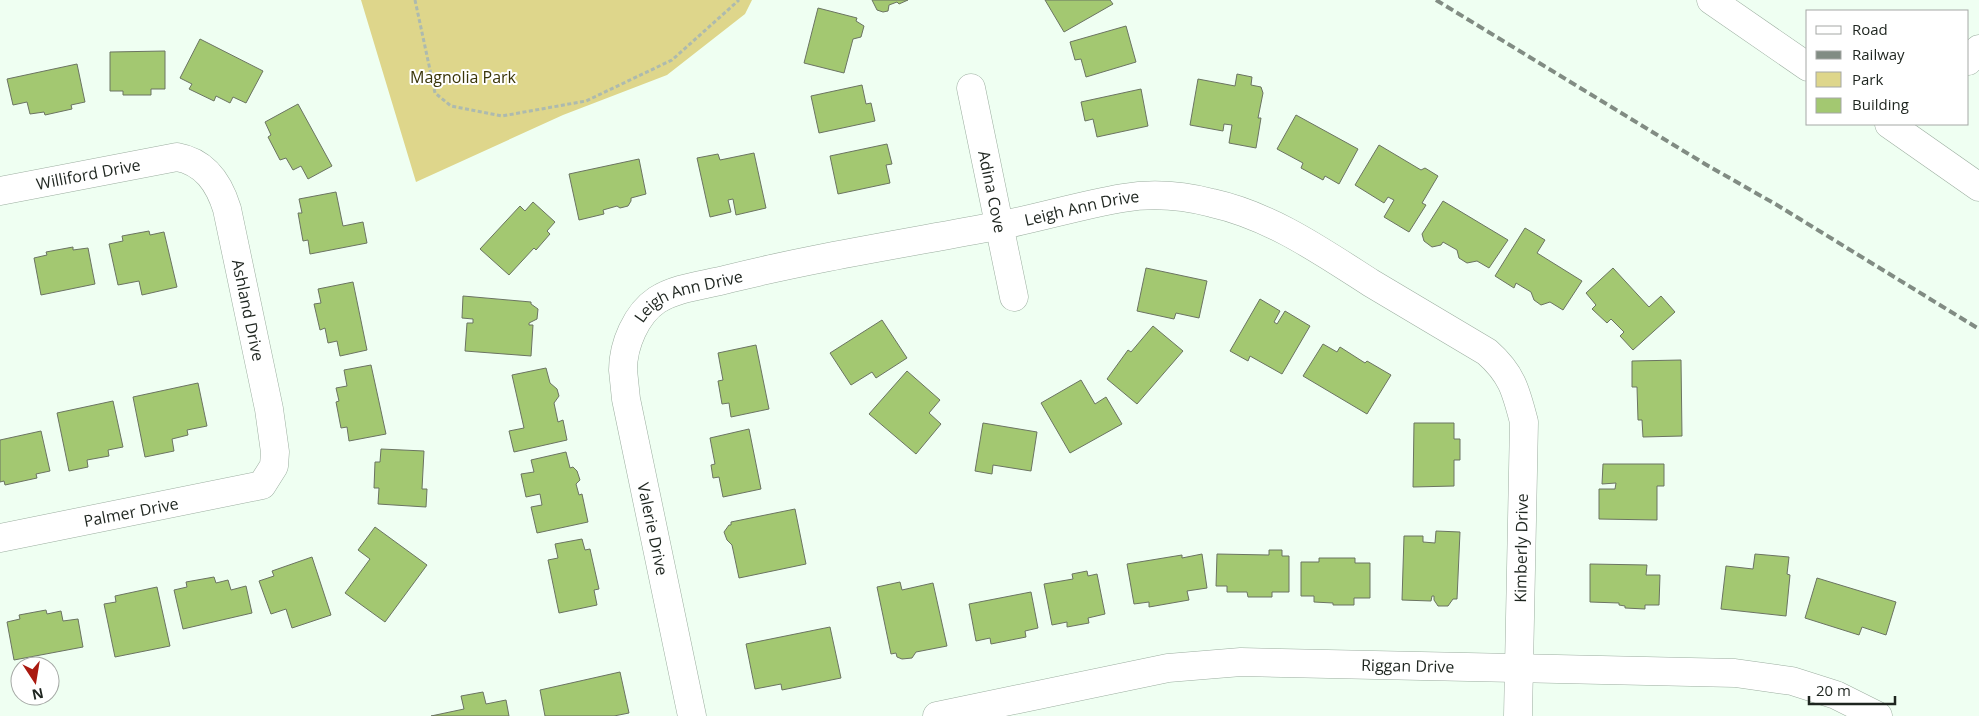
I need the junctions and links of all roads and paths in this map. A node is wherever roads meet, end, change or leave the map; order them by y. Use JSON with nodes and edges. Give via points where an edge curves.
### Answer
{"nodes":[{"id":1,"x":415,"y":0,"type":"edge"},
{"id":2,"x":740,"y":0,"type":"edge"},
{"id":3,"x":1711,"y":0,"type":"edge"},
{"id":4,"x":1979,"y":49,"type":"edge"},
{"id":5,"x":1969,"y":60,"type":"edge"},
{"id":6,"x":1806,"y":66,"type":"edge"},
{"id":7,"x":970,"y":88,"type":"dead end"},
{"id":8,"x":1899,"y":126,"type":"edge"},
{"id":9,"x":177,"y":157,"type":"joint"},
{"id":10,"x":1979,"y":187,"type":"edge"},
{"id":11,"x":0,"y":191,"type":"edge"},
{"id":12,"x":999,"y":226,"type":"junction"},
{"id":13,"x":1014,"y":296,"type":"dead end"},
{"id":14,"x":628,"y":341,"type":"joint"},
{"id":15,"x":1512,"y":382,"type":"joint"},
{"id":16,"x":262,"y":485,"type":"joint"},
{"id":17,"x":0,"y":538,"type":"edge"},
{"id":18,"x":1520,"y":669,"type":"junction"},
{"id":19,"x":1052,"y":704,"type":"edge"},
{"id":20,"x":692,"y":716,"type":"edge"},
{"id":21,"x":937,"y":716,"type":"edge"},
{"id":22,"x":1518,"y":716,"type":"edge"},
{"id":23,"x":1878,"y":716,"type":"edge"}],
"edges":[{"from":1,"to":2,"type":"path","via":[[435,93],[451,106],[502,116],[586,101],[664,64]]},
{"from":3,"to":6,"type":"street"},
{"from":4,"to":5,"type":"street"},
{"from":7,"to":12,"type":"street","name":"Adina Cove"},
{"from":8,"to":10,"type":"street"},
{"from":9,"to":11,"type":"street","name":"Williford Drive"},
{"from":9,"to":16,"type":"street","name":"Ashland Drive","via":[[199,164],[217,182],[227,209],[275,452],[274,466]]},
{"from":12,"to":13,"type":"street","name":"Adina Cove"},
{"from":12,"to":14,"type":"street","name":"Leigh Ann Drive","via":[[852,252],[677,292],[648,308]]},
{"from":12,"to":15,"type":"street","name":"Leigh Ann Drive","via":[[1125,197],[1162,196],[1237,209],[1301,239],[1487,352]]},
{"from":14,"to":20,"type":"street","name":"Valerie Drive","via":[[623,367],[626,399]]},
{"from":15,"to":18,"type":"street","name":"Kimberly Drive","via":[[1524,422]]},
{"from":16,"to":17,"type":"street","name":"Palmer Drive"},
{"from":18,"to":19,"type":"street","name":"Riggan Drive","via":[[1241,662],[1207,664],[1168,668]]},
{"from":18,"to":22,"type":"street","name":"Kimberly Drive"},
{"from":18,"to":23,"type":"street","name":"Riggan Drive","via":[[1735,673],[1792,681],[1836,695]]},
{"from":19,"to":21,"type":"street","name":"Riggan Drive"}]}
